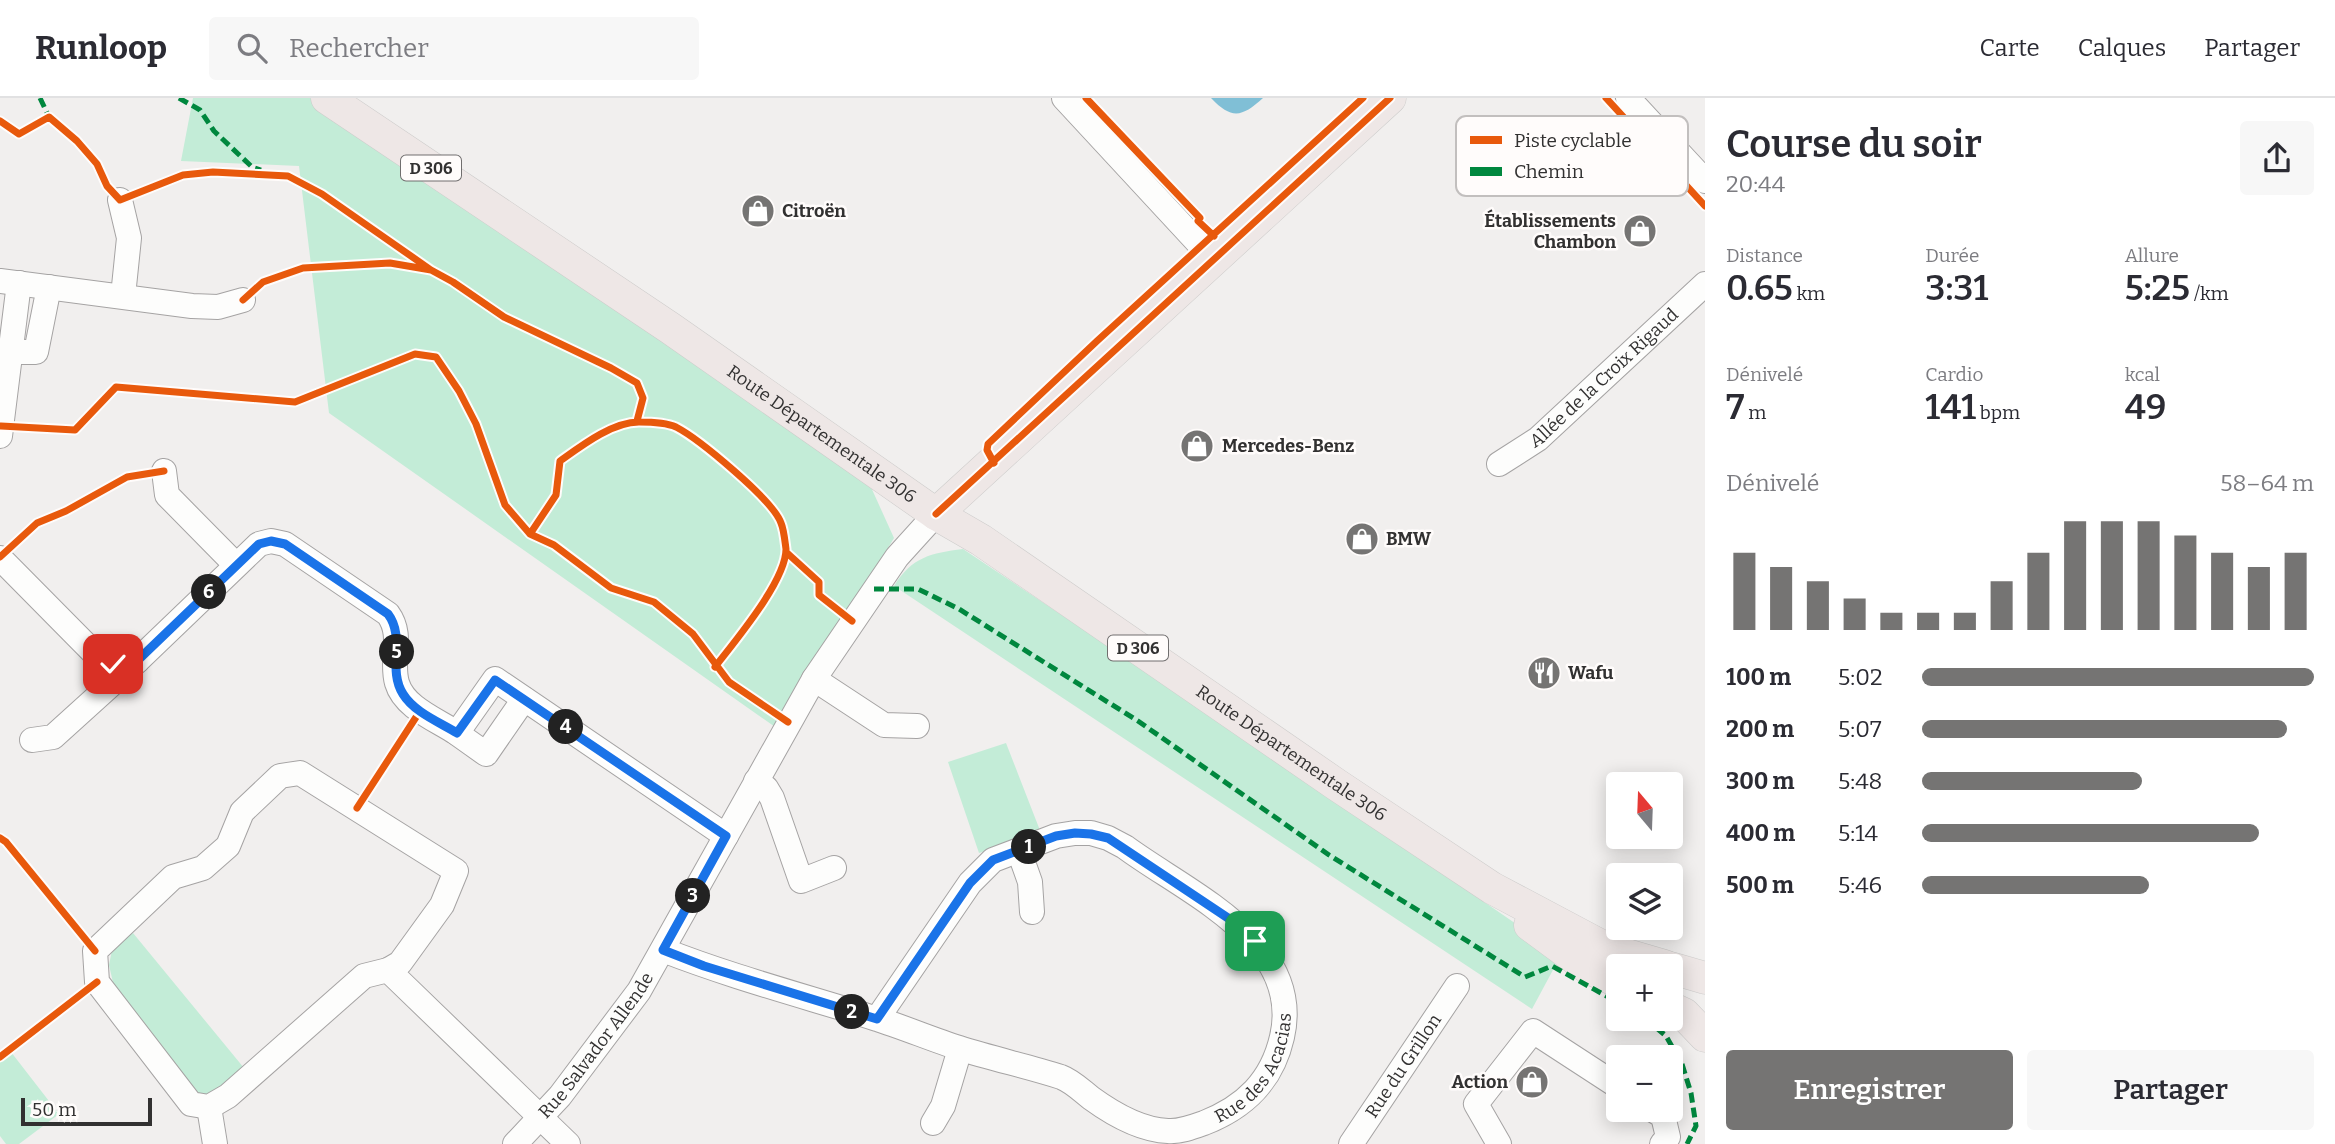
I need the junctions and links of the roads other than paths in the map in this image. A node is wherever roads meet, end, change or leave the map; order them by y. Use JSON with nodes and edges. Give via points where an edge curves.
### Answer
{"nodes":[{"id":1,"x":327,"y":98,"type":"edge"},
{"id":2,"x":1063,"y":98,"type":"edge"},
{"id":3,"x":1390,"y":98,"type":"edge"},
{"id":4,"x":1628,"y":98,"type":"edge"},
{"id":5,"x":1645,"y":116,"type":"edge"},
{"id":6,"x":1688,"y":163,"type":"edge"},
{"id":7,"x":1705,"y":181,"type":"edge"},
{"id":8,"x":120,"y":201,"type":"dead end"},
{"id":9,"x":1215,"y":259,"type":"junction"},
{"id":10,"x":10,"y":282,"type":"edge"},
{"id":11,"x":1705,"y":284,"type":"edge"},
{"id":12,"x":50,"y":287,"type":"junction"},
{"id":13,"x":123,"y":296,"type":"junction"},
{"id":14,"x":243,"y":300,"type":"dead end"},
{"id":15,"x":9,"y":352,"type":"junction"},
{"id":16,"x":0,"y":436,"type":"edge"},
{"id":17,"x":1499,"y":464,"type":"dead end"},
{"id":18,"x":164,"y":471,"type":"dead end"},
{"id":19,"x":936,"y":514,"type":"junction"},
{"id":20,"x":0,"y":558,"type":"edge"},
{"id":21,"x":236,"y":565,"type":"junction"},
{"id":22,"x":137,"y":661,"type":"junction"},
{"id":23,"x":814,"y":679,"type":"junction"},
{"id":24,"x":524,"y":699,"type":"junction"},
{"id":25,"x":917,"y":726,"type":"dead end"},
{"id":26,"x":457,"y":733,"type":"junction"},
{"id":27,"x":32,"y":740,"type":"dead end"},
{"id":28,"x":756,"y":781,"type":"junction"},
{"id":29,"x":726,"y":836,"type":"junction"},
{"id":30,"x":1020,"y":851,"type":"junction"},
{"id":31,"x":834,"y":868,"type":"dead end"},
{"id":32,"x":1492,"y":888,"type":"junction"},
{"id":33,"x":1032,"y":912,"type":"dead end"},
{"id":34,"x":663,"y":950,"type":"junction"},
{"id":35,"x":1624,"y":954,"type":"edge"},
{"id":36,"x":387,"y":970,"type":"junction"},
{"id":37,"x":1683,"y":972,"type":"edge"},
{"id":38,"x":1606,"y":976,"type":"edge"},
{"id":39,"x":1705,"y":978,"type":"edge"},
{"id":40,"x":1457,"y":986,"type":"dead end"},
{"id":41,"x":1683,"y":1014,"type":"edge"},
{"id":42,"x":877,"y":1019,"type":"junction"},
{"id":43,"x":1705,"y":1036,"type":"edge"},
{"id":44,"x":961,"y":1049,"type":"junction"},
{"id":45,"x":1606,"y":1079,"type":"edge"},
{"id":46,"x":209,"y":1107,"type":"junction"},
{"id":47,"x":541,"y":1116,"type":"junction"},
{"id":48,"x":1664,"y":1122,"type":"edge"},
{"id":49,"x":933,"y":1123,"type":"dead end"},
{"id":50,"x":1193,"y":1136,"type":"edge"},
{"id":51,"x":215,"y":1144,"type":"edge"},
{"id":52,"x":515,"y":1144,"type":"edge"},
{"id":53,"x":568,"y":1144,"type":"edge"},
{"id":54,"x":1351,"y":1144,"type":"edge"},
{"id":55,"x":1499,"y":1144,"type":"edge"},
{"id":56,"x":1662,"y":1144,"type":"edge"}],
"edges":[{"from":1,"to":19,"type":"main road","name":"Route Départementale 306","number":"D 306"},
{"from":2,"to":9,"type":"street"},
{"from":3,"to":9,"type":"main road"},
{"from":4,"to":5,"type":"street"},
{"from":6,"to":7,"type":"street"},
{"from":8,"to":13,"type":"street","via":[[129,238]]},
{"from":9,"to":19,"type":"main road"},
{"from":10,"to":12,"type":"street"},
{"from":10,"to":15,"type":"street"},
{"from":11,"to":17,"type":"street","name":"Allée de la Croix Rigaud","via":[[1538,439]]},
{"from":12,"to":13,"type":"street"},
{"from":12,"to":15,"type":"street","via":[[36,352]]},
{"from":13,"to":14,"type":"street","via":[[218,307]]},
{"from":15,"to":16,"type":"street"},
{"from":18,"to":21,"type":"street","via":[[167,495]]},
{"from":19,"to":23,"type":"street","name":"Rue Salvador Allende","via":[[897,556]]},
{"from":19,"to":32,"type":"main road","name":"Route Départementale 306","number":"D 306","via":[[981,540]]},
{"from":20,"to":22,"type":"street","via":[[96,654],[113,664]]},
{"from":21,"to":22,"type":"street"},
{"from":21,"to":26,"type":"street","via":[[259,544],[285,544],[388,614],[395,623],[397,682],[404,696]]},
{"from":22,"to":27,"type":"street","via":[[53,737]]},
{"from":23,"to":25,"type":"street","via":[[884,724]]},
{"from":23,"to":28,"type":"street","name":"Rue Salvador Allende"},
{"from":24,"to":26,"type":"street","via":[[495,680]]},
{"from":24,"to":26,"type":"street","via":[[486,754]]},
{"from":24,"to":29,"type":"street"},
{"from":28,"to":29,"type":"street","name":"Rue Salvador Allende"},
{"from":28,"to":31,"type":"street","via":[[772,798],[801,881]]},
{"from":29,"to":34,"type":"street","name":"Rue Salvador Allende"},
{"from":30,"to":33,"type":"street","via":[[1030,882]]},
{"from":30,"to":42,"type":"street","name":"Rue des Acacias","via":[[993,860],[970,883]]},
{"from":30,"to":50,"type":"street","name":"Rue des Acacias","via":[[1075,833],[1108,838],[1237,924],[1255,941],[1280,985],[1284,1028],[1280,1048],[1251,1096]]},
{"from":32,"to":35,"type":"main road","name":"Route Départementale 306","number":"D 306"},
{"from":32,"to":38,"type":"main road","name":"Route Départementale 306","number":"D 306","via":[[1532,927]]},
{"from":34,"to":42,"type":"street","name":"Rue des Acacias"},
{"from":34,"to":47,"type":"street","name":"Rue Salvador Allende","via":[[617,1022]]},
{"from":36,"to":46,"type":"street","via":[[364,976],[228,1096]]},
{"from":36,"to":46,"type":"street","via":[[400,962],[442,905],[456,871],[300,773],[280,776],[242,812],[228,846],[203,868],[173,877],[95,951],[97,982],[191,1104]]},
{"from":36,"to":47,"type":"street"},
{"from":37,"to":39,"type":"main road"},
{"from":40,"to":54,"type":"street","name":"Rue du Grillon"},
{"from":41,"to":43,"type":"main road"},
{"from":42,"to":44,"type":"street","name":"Rue des Acacias"},
{"from":44,"to":49,"type":"street"},
{"from":44,"to":50,"type":"street","name":"Rue des Acacias","via":[[1065,1079],[1137,1125]]},
{"from":45,"to":55,"type":"street","via":[[1532,1031],[1476,1104]]},
{"from":46,"to":51,"type":"street"},
{"from":47,"to":52,"type":"street","name":"Rue Salvador Allende"},
{"from":47,"to":53,"type":"street"},
{"from":48,"to":56,"type":"street","via":[[1668,1138]]}]}
